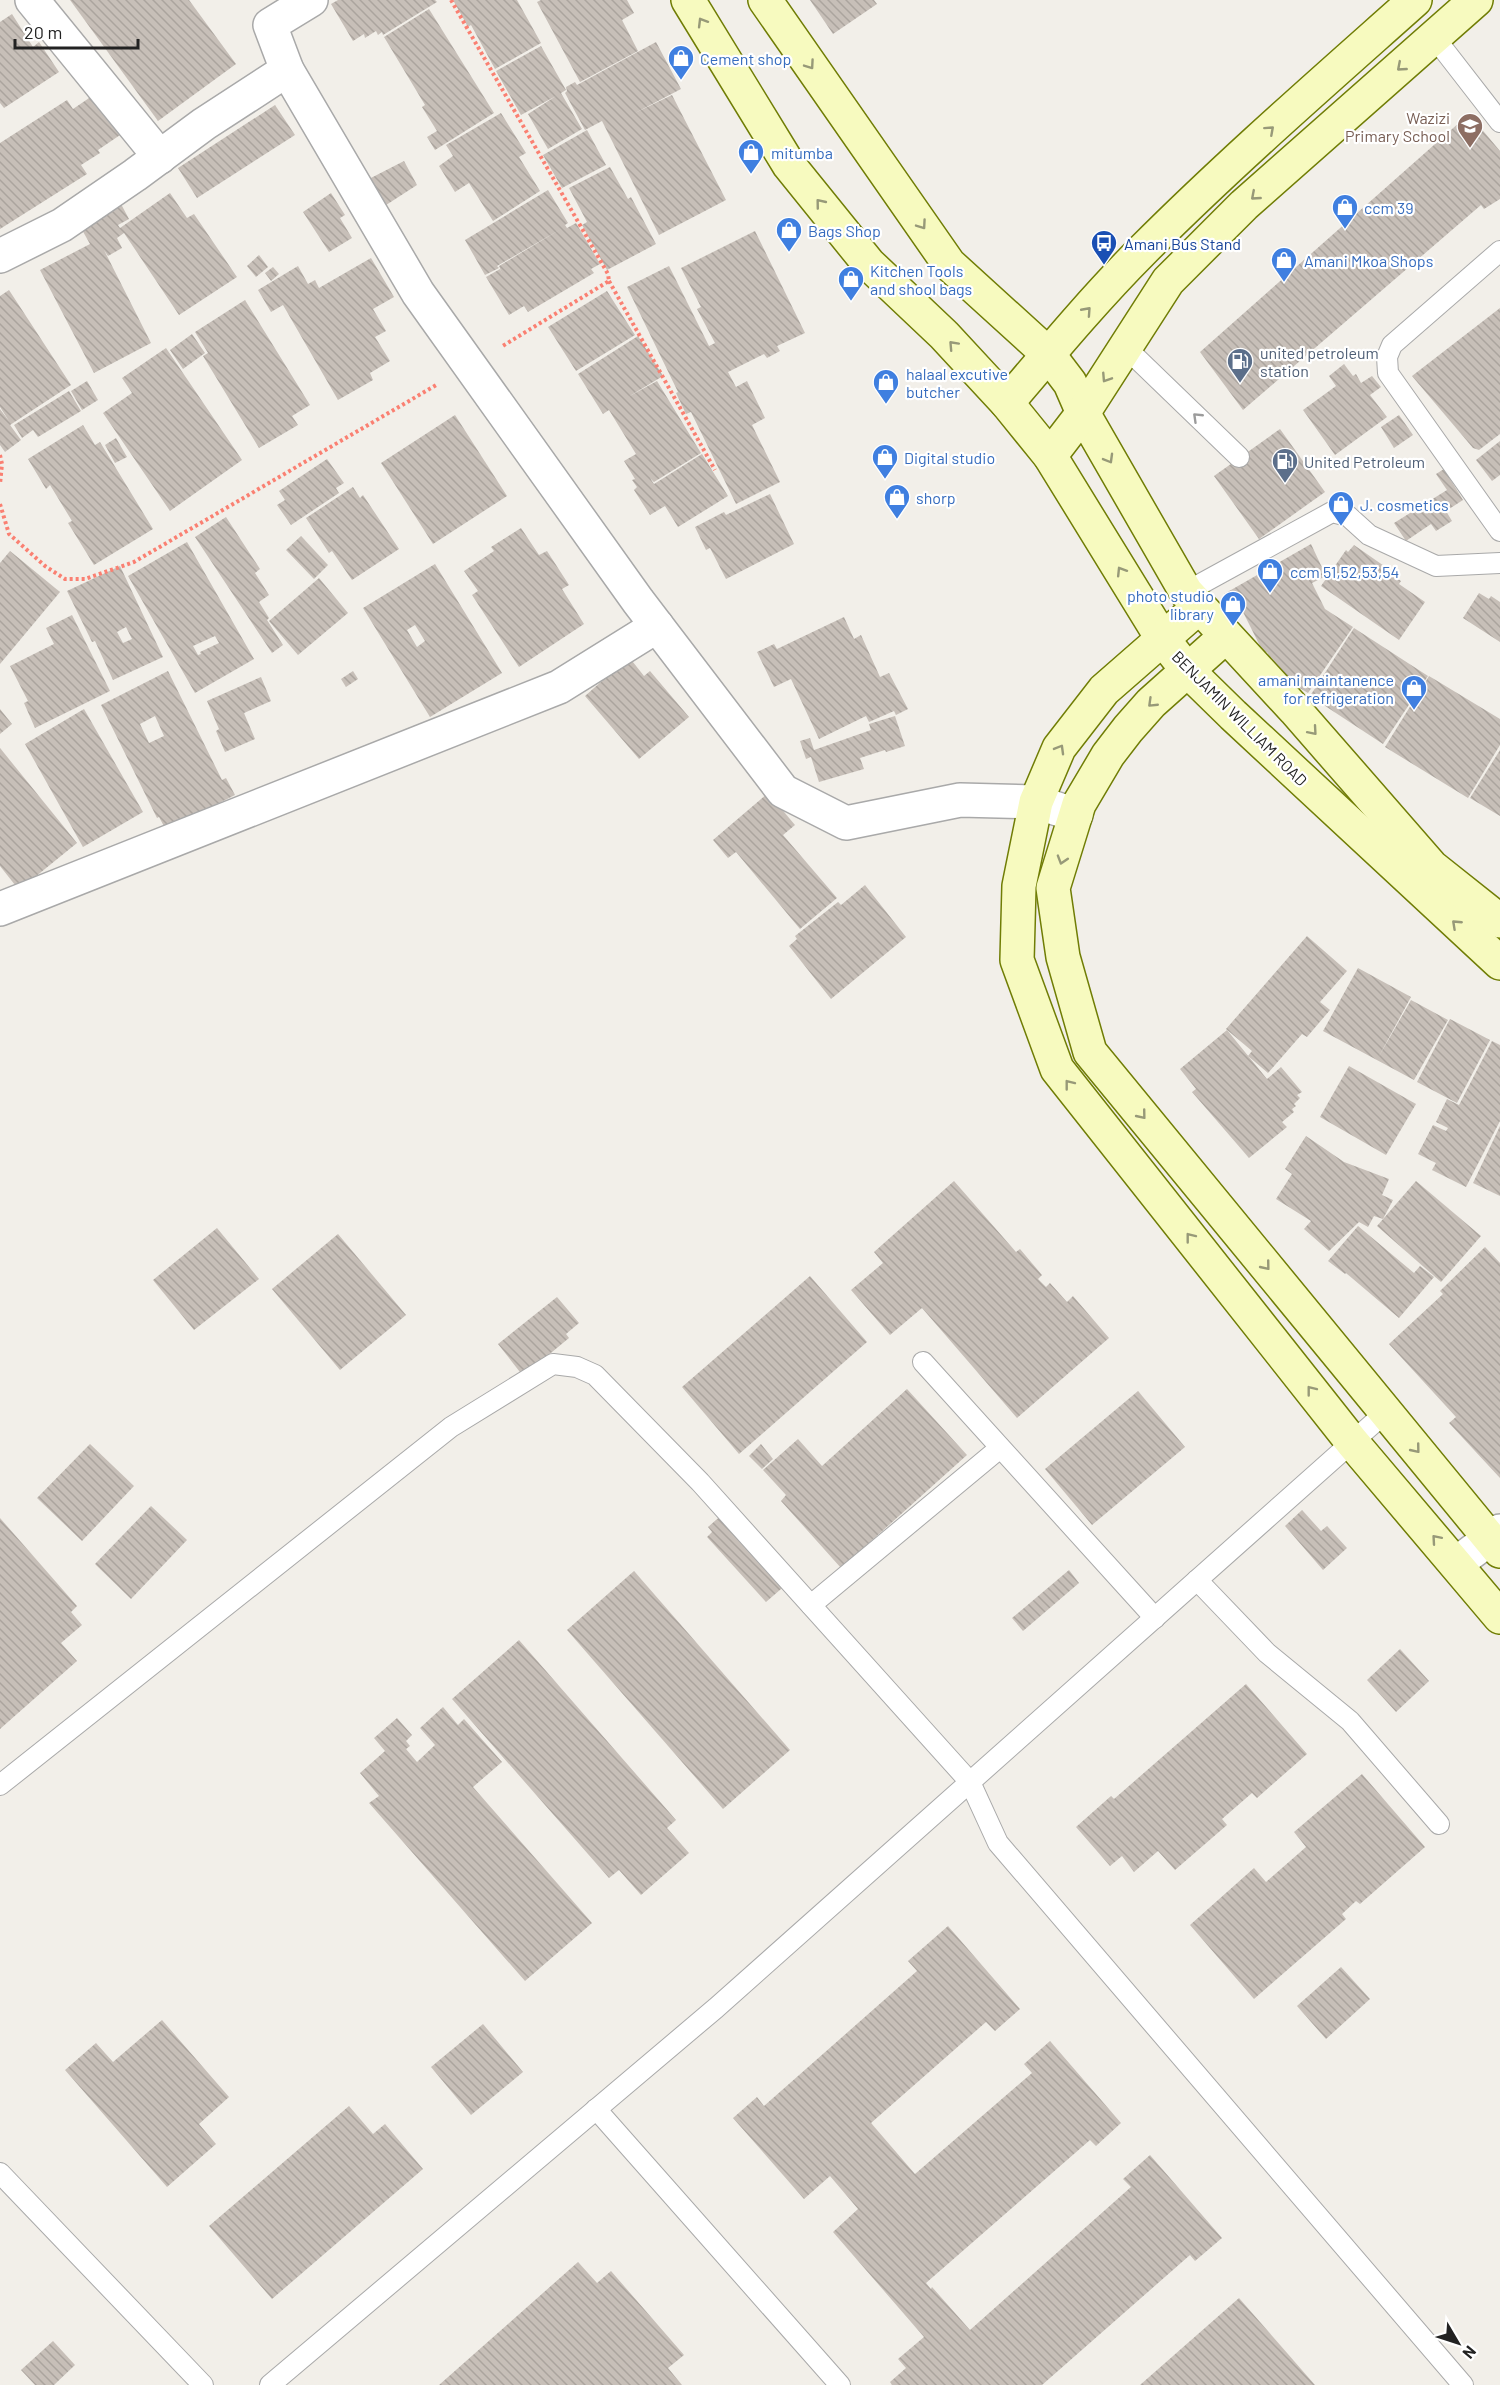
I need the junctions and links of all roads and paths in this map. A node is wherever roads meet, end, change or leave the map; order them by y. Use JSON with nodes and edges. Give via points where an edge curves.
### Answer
{"nodes":[{"id":1,"x":32,"y":0,"type":"edge"},
{"id":2,"x":311,"y":0,"type":"edge"},
{"id":3,"x":451,"y":0,"type":"edge"},
{"id":4,"x":688,"y":0,"type":"edge"},
{"id":5,"x":765,"y":0,"type":"edge"},
{"id":6,"x":1415,"y":0,"type":"edge"},
{"id":7,"x":1476,"y":0,"type":"edge"},
{"id":8,"x":263,"y":12,"type":"edge"},
{"id":9,"x":1434,"y":37,"type":"junction"},
{"id":10,"x":287,"y":70,"type":"junction"},
{"id":11,"x":1500,"y":122,"type":"edge"},
{"id":12,"x":160,"y":157,"type":"junction"},
{"id":13,"x":1500,"y":251,"type":"edge"},
{"id":14,"x":0,"y":256,"type":"edge"},
{"id":15,"x":609,"y":281,"type":"junction"},
{"id":16,"x":1125,"y":347,"type":"junction"},
{"id":17,"x":1048,"y":354,"type":"junction"},
{"id":18,"x":470,"y":366,"type":"junction"},
{"id":19,"x":1007,"y":403,"type":"junction"},
{"id":20,"x":1083,"y":413,"type":"junction"},
{"id":21,"x":0,"y":455,"type":"edge"},
{"id":22,"x":1050,"y":456,"type":"junction"},
{"id":23,"x":1239,"y":457,"type":"dead end"},
{"id":24,"x":715,"y":470,"type":"dead end"},
{"id":25,"x":0,"y":484,"type":"edge"},
{"id":26,"x":0,"y":504,"type":"edge"},
{"id":27,"x":1500,"y":531,"type":"edge"},
{"id":28,"x":1500,"y":563,"type":"edge"},
{"id":29,"x":1193,"y":600,"type":"junction"},
{"id":30,"x":657,"y":626,"type":"junction"},
{"id":31,"x":1226,"y":636,"type":"junction"},
{"id":32,"x":1162,"y":638,"type":"junction"},
{"id":33,"x":1188,"y":671,"type":"junction"},
{"id":34,"x":1036,"y":802,"type":"junction"},
{"id":35,"x":1076,"y":815,"type":"junction"},
{"id":36,"x":0,"y":909,"type":"edge"},
{"id":37,"x":1500,"y":921,"type":"edge"},
{"id":38,"x":1500,"y":963,"type":"edge"},
{"id":39,"x":923,"y":1362,"type":"dead end"},
{"id":40,"x":1386,"y":1412,"type":"junction"},
{"id":41,"x":1352,"y":1442,"type":"junction"},
{"id":42,"x":1000,"y":1448,"type":"junction"},
{"id":43,"x":1496,"y":1540,"type":"edge"},
{"id":44,"x":1457,"y":1563,"type":"junction"},
{"id":45,"x":1197,"y":1580,"type":"junction"},
{"id":46,"x":811,"y":1605,"type":"junction"},
{"id":47,"x":1500,"y":1617,"type":"edge"},
{"id":48,"x":1155,"y":1618,"type":"junction"},
{"id":49,"x":970,"y":1782,"type":"junction"},
{"id":50,"x":0,"y":1785,"type":"edge"},
{"id":51,"x":1439,"y":1824,"type":"dead end"},
{"id":52,"x":596,"y":2109,"type":"junction"},
{"id":53,"x":0,"y":2173,"type":"edge"},
{"id":54,"x":7,"y":2193,"type":"edge"},
{"id":55,"x":203,"y":2385,"type":"edge"},
{"id":56,"x":270,"y":2385,"type":"edge"},
{"id":57,"x":840,"y":2385,"type":"edge"},
{"id":58,"x":1463,"y":2385,"type":"edge"}],
"edges":[{"from":1,"to":12,"type":"street"},
{"from":2,"to":8,"type":"street"},
{"from":3,"to":15,"type":"path"},
{"from":19,"to":4,"type":"main road","name":"BENJAMIN WILLIAM ROAD","one_way":true,"via":[[944,335],[869,264],[797,174]]},
{"from":5,"to":17,"type":"main road","one_way":true,"via":[[949,264]]},
{"from":17,"to":6,"type":"main road","one_way":true,"via":[[1218,177]]},
{"from":7,"to":9,"type":"main road"},
{"from":8,"to":10,"type":"street"},
{"from":9,"to":11,"type":"lane"},
{"from":9,"to":16,"type":"main road","one_way":true,"via":[[1227,222],[1168,281]]},
{"from":10,"to":12,"type":"street"},
{"from":10,"to":18,"type":"street","via":[[418,293]]},
{"from":12,"to":14,"type":"street","via":[[62,225]]},
{"from":13,"to":27,"type":"lane","via":[[1392,345],[1387,357],[1388,373]]},
{"from":15,"to":18,"type":"path"},
{"from":15,"to":24,"type":"path"},
{"from":16,"to":20,"type":"main road","one_way":true},
{"from":23,"to":16,"type":"lane","one_way":true},
{"from":17,"to":19,"type":"main road"},
{"from":17,"to":20,"type":"main road","via":[[1070,383]]},
{"from":18,"to":26,"type":"path","via":[[134,562],[85,579],[65,579],[45,566],[9,534]]},
{"from":18,"to":30,"type":"street"},
{"from":19,"to":22,"type":"main road","name":"BENJAMIN WILLIAM ROAD"},
{"from":20,"to":22,"type":"main road"},
{"from":20,"to":29,"type":"main road","one_way":true},
{"from":21,"to":25,"type":"path"},
{"from":32,"to":22,"type":"main road","name":"BENJAMIN WILLIAM ROAD","one_way":true},
{"from":28,"to":29,"type":"lane","via":[[1436,566],[1369,535],[1341,512],[1332,512],[1296,522]]},
{"from":29,"to":31,"type":"main road"},
{"from":29,"to":32,"type":"main road"},
{"from":30,"to":34,"type":"street","via":[[783,791],[846,823],[960,800]]},
{"from":30,"to":36,"type":"street","via":[[559,687]]},
{"from":31,"to":33,"type":"main road"},
{"from":31,"to":37,"type":"main road","one_way":true,"via":[[1432,867]]},
{"from":32,"to":33,"type":"main road","name":"BENJAMIN WILLIAM ROAD"},
{"from":34,"to":32,"type":"main road","one_way":true,"via":[[1059,748],[1104,690]]},
{"from":33,"to":35,"type":"main road","one_way":true,"via":[[1128,729],[1108,755]]},
{"from":38,"to":33,"type":"main road","name":"BENJAMIN WILLIAM ROAD","one_way":true},
{"from":34,"to":35,"type":"street"},
{"from":41,"to":34,"type":"main road","one_way":true,"via":[[1057,1069],[1017,960],[1019,886]]},
{"from":35,"to":40,"type":"main road","one_way":true,"via":[[1053,888],[1064,957],[1090,1052]]},
{"from":39,"to":42,"type":"lane"},
{"from":40,"to":41,"type":"lane"},
{"from":40,"to":43,"type":"main road","one_way":true},
{"from":44,"to":41,"type":"main road","one_way":true},
{"from":41,"to":45,"type":"lane"},
{"from":42,"to":46,"type":"lane"},
{"from":42,"to":48,"type":"lane"},
{"from":43,"to":44,"type":"street"},
{"from":44,"to":47,"type":"main road"},
{"from":45,"to":48,"type":"lane"},
{"from":45,"to":51,"type":"lane","via":[[1267,1653],[1350,1721]]},
{"from":46,"to":49,"type":"lane"},
{"from":46,"to":50,"type":"lane","via":[[700,1482],[595,1376],[577,1367],[553,1364],[451,1427]]},
{"from":48,"to":49,"type":"lane"},
{"from":49,"to":52,"type":"lane"},
{"from":49,"to":58,"type":"lane","via":[[998,1843]]},
{"from":52,"to":56,"type":"lane"},
{"from":52,"to":57,"type":"lane"},
{"from":53,"to":54,"type":"lane"},
{"from":54,"to":55,"type":"lane"}]}
